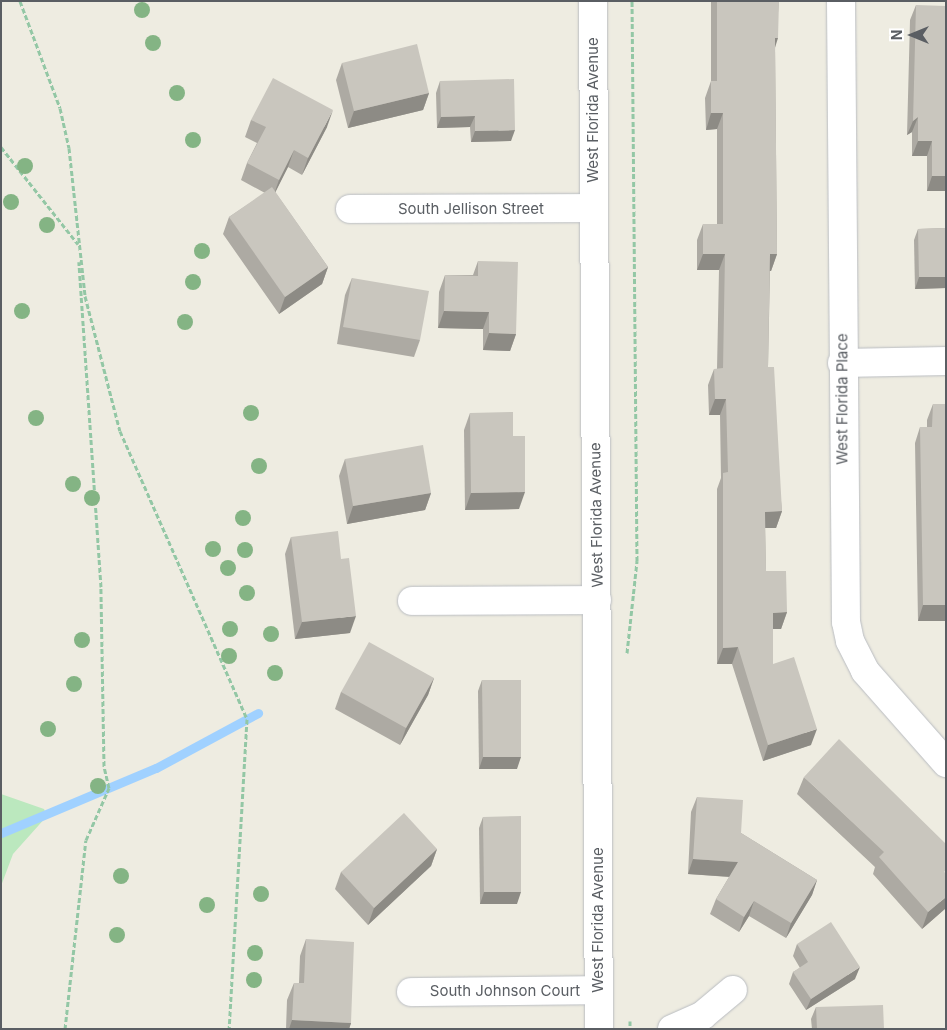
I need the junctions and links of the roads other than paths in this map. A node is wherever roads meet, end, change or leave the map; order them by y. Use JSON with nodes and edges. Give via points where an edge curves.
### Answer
{"nodes":[{"id":1,"x":593,"y":1,"type":"edge"},
{"id":2,"x":841,"y":1,"type":"edge"},
{"id":3,"x":593,"y":208,"type":"junction"},
{"id":4,"x":350,"y":209,"type":"dead end"},
{"id":5,"x":946,"y":361,"type":"edge"},
{"id":6,"x":842,"y":364,"type":"junction"},
{"id":7,"x":597,"y":600,"type":"junction"},
{"id":8,"x":412,"y":601,"type":"dead end"},
{"id":9,"x":946,"y":762,"type":"edge"},
{"id":10,"x":599,"y":990,"type":"junction"},
{"id":11,"x":733,"y":990,"type":"dead end"},
{"id":12,"x":411,"y":992,"type":"dead end"},
{"id":13,"x":599,"y":1029,"type":"edge"},
{"id":14,"x":672,"y":1029,"type":"edge"}],
"edges":[{"from":1,"to":3,"type":"street","name":"West Florida Avenue"},
{"from":2,"to":6,"type":"street","name":"West Florida Place"},
{"from":3,"to":4,"type":"street","name":"South Jellison Street"},
{"from":3,"to":7,"type":"street","name":"West Florida Avenue"},
{"from":5,"to":6,"type":"street"},
{"from":6,"to":9,"type":"street","name":"West Florida Place","via":[[844,598],[850,642],[875,683]]},
{"from":7,"to":8,"type":"street"},
{"from":7,"to":10,"type":"street","name":"West Florida Avenue"},
{"from":10,"to":12,"type":"street","name":"South Johnson Court"},
{"from":10,"to":13,"type":"street","name":"West Florida Avenue"},
{"from":11,"to":14,"type":"street","via":[[703,1015]]}]}
